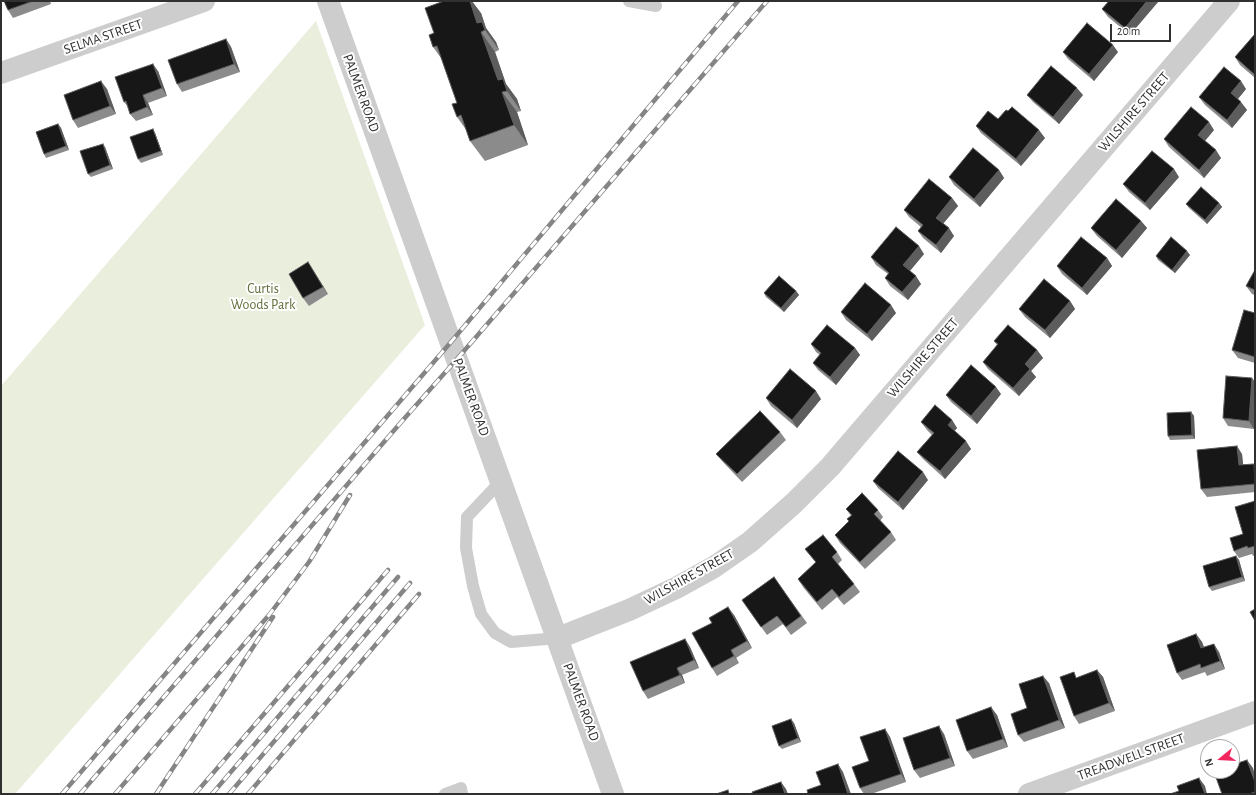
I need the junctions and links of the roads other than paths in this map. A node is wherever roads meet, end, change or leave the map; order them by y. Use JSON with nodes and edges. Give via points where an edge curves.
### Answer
{"nodes":[{"id":1,"x":204,"y":1,"type":"edge"},
{"id":2,"x":328,"y":1,"type":"edge"},
{"id":3,"x":629,"y":1,"type":"edge"},
{"id":4,"x":1229,"y":1,"type":"edge"},
{"id":5,"x":656,"y":6,"type":"dead end"},
{"id":6,"x":1,"y":73,"type":"edge"},
{"id":7,"x":501,"y":481,"type":"junction"},
{"id":8,"x":558,"y":638,"type":"junction"},
{"id":9,"x":1255,"y":712,"type":"edge"},
{"id":10,"x":445,"y":794,"type":"edge"},
{"id":11,"x":462,"y":794,"type":"edge"},
{"id":12,"x":613,"y":794,"type":"edge"},
{"id":13,"x":1029,"y":794,"type":"edge"}],
"edges":[{"from":1,"to":6,"type":"street","name":"SELMA STREET"},
{"from":2,"to":7,"type":"street","name":"PALMER ROAD"},
{"from":3,"to":5,"type":"lane"},
{"from":4,"to":8,"type":"street","name":"WILSHIRE STREET","via":[[815,484],[750,542],[714,567],[630,610]]},
{"from":7,"to":8,"type":"street","name":"PALMER ROAD"},
{"from":7,"to":8,"type":"lane","via":[[467,517],[466,548],[481,614],[494,633],[511,642]]},
{"from":8,"to":12,"type":"street","name":"PALMER ROAD"},
{"from":9,"to":13,"type":"street","name":"TREADWELL STREET"},
{"from":10,"to":11,"type":"lane","via":[[460,788]]}]}
